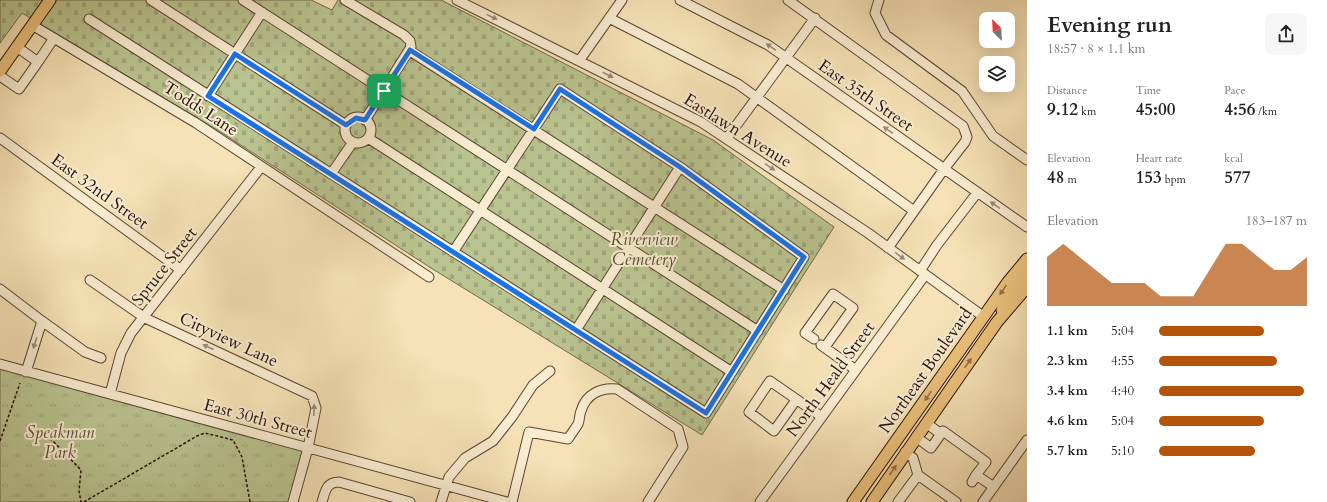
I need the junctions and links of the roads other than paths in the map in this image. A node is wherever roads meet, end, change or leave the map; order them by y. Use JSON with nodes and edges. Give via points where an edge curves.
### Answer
{"nodes":[{"id":1,"x":50,"y":0,"type":"edge"},
{"id":2,"x":151,"y":0,"type":"edge"},
{"id":3,"x":243,"y":0,"type":"edge"},
{"id":4,"x":345,"y":0,"type":"edge"},
{"id":5,"x":457,"y":0,"type":"edge"},
{"id":6,"x":622,"y":0,"type":"edge"},
{"id":7,"x":680,"y":0,"type":"edge"},
{"id":8,"x":788,"y":0,"type":"edge"},
{"id":9,"x":879,"y":0,"type":"edge"},
{"id":10,"x":262,"y":12,"type":"junction"},
{"id":11,"x":609,"y":18,"type":"junction"},
{"id":12,"x":815,"y":18,"type":"junction"},
{"id":13,"x":89,"y":19,"type":"dead end"},
{"id":14,"x":32,"y":25,"type":"junction"},
{"id":15,"x":54,"y":38,"type":"junction"},
{"id":16,"x":17,"y":47,"type":"junction"},
{"id":17,"x":410,"y":50,"type":"junction"},
{"id":18,"x":235,"y":54,"type":"junction"},
{"id":19,"x":786,"y":58,"type":"junction"},
{"id":20,"x":579,"y":61,"type":"junction"},
{"id":21,"x":38,"y":62,"type":"junction"},
{"id":22,"x":0,"y":71,"type":"edge"},
{"id":23,"x":0,"y":76,"type":"edge"},
{"id":24,"x":384,"y":91,"type":"junction"},
{"id":25,"x":208,"y":96,"type":"junction"},
{"id":26,"x":758,"y":98,"type":"junction"},
{"id":27,"x":365,"y":120,"type":"junction"},
{"id":28,"x":346,"y":125,"type":"junction"},
{"id":29,"x":534,"y":129,"type":"junction"},
{"id":30,"x":0,"y":138,"type":"edge"},
{"id":31,"x":368,"y":138,"type":"junction"},
{"id":32,"x":727,"y":138,"type":"junction"},
{"id":33,"x":353,"y":142,"type":"junction"},
{"id":34,"x":1027,"y":160,"type":"edge"},
{"id":35,"x":261,"y":167,"type":"junction"},
{"id":36,"x":680,"y":167,"type":"junction"},
{"id":37,"x":944,"y":169,"type":"junction"},
{"id":38,"x":507,"y":170,"type":"junction"},
{"id":39,"x":331,"y":174,"type":"junction"},
{"id":40,"x":977,"y":193,"type":"junction"},
{"id":41,"x":655,"y":207,"type":"junction"},
{"id":42,"x":480,"y":211,"type":"junction"},
{"id":43,"x":914,"y":211,"type":"junction"},
{"id":44,"x":1027,"y":227,"type":"edge"},
{"id":45,"x":628,"y":248,"type":"junction"},
{"id":46,"x":888,"y":248,"type":"junction"},
{"id":47,"x":453,"y":252,"type":"junction"},
{"id":48,"x":1027,"y":259,"type":"edge"},
{"id":49,"x":181,"y":270,"type":"junction"},
{"id":50,"x":923,"y":273,"type":"junction"},
{"id":51,"x":1027,"y":273,"type":"edge"},
{"id":52,"x":429,"y":277,"type":"dead end"},
{"id":53,"x":90,"y":280,"type":"dead end"},
{"id":54,"x":1027,"y":287,"type":"edge"},
{"id":55,"x":0,"y":289,"type":"edge"},
{"id":56,"x":602,"y":289,"type":"junction"},
{"id":57,"x":784,"y":290,"type":"junction"},
{"id":58,"x":984,"y":317,"type":"junction"},
{"id":59,"x":40,"y":318,"type":"junction"},
{"id":60,"x":145,"y":318,"type":"junction"},
{"id":61,"x":997,"y":322,"type":"junction"},
{"id":62,"x":576,"y":330,"type":"junction"},
{"id":63,"x":758,"y":331,"type":"junction"},
{"id":64,"x":820,"y":344,"type":"junction"},
{"id":65,"x":100,"y":358,"type":"dead end"},
{"id":66,"x":0,"y":364,"type":"edge"},
{"id":67,"x":856,"y":370,"type":"junction"},
{"id":68,"x":550,"y":371,"type":"dead end"},
{"id":69,"x":26,"y":372,"type":"junction"},
{"id":70,"x":732,"y":372,"type":"junction"},
{"id":71,"x":110,"y":394,"type":"junction"},
{"id":72,"x":796,"y":400,"type":"junction"},
{"id":73,"x":822,"y":418,"type":"junction"},
{"id":74,"x":926,"y":423,"type":"junction"},
{"id":75,"x":941,"y":434,"type":"junction"},
{"id":76,"x":916,"y":437,"type":"junction"},
{"id":77,"x":1027,"y":440,"type":"edge"},
{"id":78,"x":308,"y":448,"type":"junction"},
{"id":79,"x":905,"y":452,"type":"junction"},
{"id":80,"x":918,"y":475,"type":"junction"},
{"id":81,"x":445,"y":486,"type":"junction"},
{"id":82,"x":994,"y":487,"type":"junction"},
{"id":83,"x":293,"y":502,"type":"edge"},
{"id":84,"x":322,"y":502,"type":"edge"},
{"id":85,"x":410,"y":502,"type":"edge"},
{"id":86,"x":441,"y":502,"type":"edge"},
{"id":87,"x":507,"y":502,"type":"edge"},
{"id":88,"x":648,"y":502,"type":"edge"},
{"id":89,"x":760,"y":502,"type":"edge"},
{"id":90,"x":853,"y":502,"type":"edge"},
{"id":91,"x":872,"y":502,"type":"edge"},
{"id":92,"x":898,"y":502,"type":"edge"},
{"id":93,"x":956,"y":502,"type":"edge"},
{"id":94,"x":983,"y":502,"type":"edge"}],
"edges":[{"from":1,"to":14,"type":"main road"},
{"from":2,"to":18,"type":"street"},
{"from":3,"to":10,"type":"street"},
{"from":4,"to":17,"type":"street","via":[[404,35],[410,40]]},
{"from":5,"to":20,"type":"street","name":"Eastlawn Avenue","one_way":true},
{"from":6,"to":11,"type":"street"},
{"from":19,"to":7,"type":"street","name":"East 35th Street","one_way":true,"via":[[755,38]]},
{"from":8,"to":12,"type":"street"},
{"from":9,"to":34,"type":"street","via":[[875,13],[886,35],[962,91],[993,136]]},
{"from":10,"to":18,"type":"street"},
{"from":10,"to":24,"type":"street"},
{"from":11,"to":20,"type":"street"},
{"from":11,"to":26,"type":"street","via":[[738,84]]},
{"from":12,"to":19,"type":"street"},
{"from":12,"to":37,"type":"street","via":[[963,126],[967,137],[965,142]]},
{"from":13,"to":25,"type":"street"},
{"from":14,"to":15,"type":"street","name":"Todds Lane"},
{"from":14,"to":16,"type":"main road"},
{"from":15,"to":21,"type":"street"},
{"from":15,"to":35,"type":"street","name":"Todds Lane","via":[[196,123]]},
{"from":16,"to":21,"type":"street"},
{"from":16,"to":22,"type":"main road"},
{"from":17,"to":24,"type":"street"},
{"from":17,"to":29,"type":"street"},
{"from":18,"to":25,"type":"street"},
{"from":18,"to":28,"type":"street"},
{"from":19,"to":26,"type":"street"},
{"from":37,"to":19,"type":"street","name":"East 35th Street","one_way":true},
{"from":20,"to":32,"type":"street","name":"Eastlawn Avenue","one_way":true,"via":[[701,122]]},
{"from":21,"to":23,"type":"street","via":[[19,89]]},
{"from":24,"to":27,"type":"street"},
{"from":24,"to":38,"type":"street"},
{"from":25,"to":39,"type":"street"},
{"from":26,"to":32,"type":"street"},
{"from":26,"to":43,"type":"street"},
{"from":27,"to":28,"type":"street","via":[[356,118]]},
{"from":27,"to":31,"type":"street","via":[[371,130]]},
{"from":28,"to":33,"type":"street","via":[[345,133]]},
{"from":29,"to":36,"type":"street","via":[[560,89]]},
{"from":29,"to":38,"type":"street"},
{"from":29,"to":41,"type":"street"},
{"from":30,"to":49,"type":"street","name":"East 32nd Street"},
{"from":31,"to":33,"type":"street","via":[[361,143]]},
{"from":31,"to":42,"type":"street"},
{"from":32,"to":46,"type":"street","name":"Eastlawn Avenue","one_way":true},
{"from":33,"to":39,"type":"street"},
{"from":35,"to":49,"type":"street","name":"Spruce Street"},
{"from":35,"to":52,"type":"street","name":"Todds Lane"},
{"from":36,"to":41,"type":"street"},
{"from":36,"to":57,"type":"street","via":[[804,257]]},
{"from":37,"to":40,"type":"street","name":"East 35th Street"},
{"from":37,"to":43,"type":"street"},
{"from":38,"to":42,"type":"street"},
{"from":38,"to":45,"type":"street"},
{"from":39,"to":47,"type":"street"},
{"from":44,"to":40,"type":"street","name":"East 35th Street","one_way":true},
{"from":40,"to":50,"type":"street","name":"North Heald Street","via":[[937,245]]},
{"from":41,"to":45,"type":"street"},
{"from":41,"to":57,"type":"street"},
{"from":42,"to":47,"type":"street"},
{"from":42,"to":56,"type":"street"},
{"from":43,"to":46,"type":"street"},
{"from":45,"to":56,"type":"street"},
{"from":45,"to":63,"type":"street"},
{"from":46,"to":50,"type":"street","name":"Eastlawn Avenue","one_way":true},
{"from":47,"to":62,"type":"street"},
{"from":48,"to":58,"type":"main road","name":"Northeast Boulevard","one_way":true},
{"from":49,"to":60,"type":"street","name":"Spruce Street"},
{"from":50,"to":58,"type":"street","name":"Eastlawn Avenue"},
{"from":50,"to":67,"type":"street","name":"North Heald Street"},
{"from":51,"to":61,"type":"main road","via":[[1010,293]]},
{"from":53,"to":60,"type":"street","name":"Cityview Lane"},
{"from":54,"to":61,"type":"main road"},
{"from":55,"to":59,"type":"street"},
{"from":56,"to":62,"type":"street"},
{"from":56,"to":70,"type":"street"},
{"from":57,"to":63,"type":"street"},
{"from":58,"to":90,"type":"main road","name":"Northeast Boulevard","one_way":true},
{"from":59,"to":65,"type":"street","via":[[85,352]]},
{"from":59,"to":69,"type":"street","one_way":true},
{"from":60,"to":71,"type":"street","name":"Spruce Street","via":[[131,333],[121,353]]},
{"from":78,"to":60,"type":"street","name":"Cityview Lane","one_way":true,"via":[[316,408],[312,396]]},
{"from":74,"to":61,"type":"main road","one_way":true},
{"from":62,"to":70,"type":"street","via":[[706,413]]},
{"from":63,"to":70,"type":"street"},
{"from":64,"to":64,"type":"street","via":[[805,333],[833,294],[853,308]]},
{"from":64,"to":67,"type":"street"},
{"from":66,"to":69,"type":"street","name":"East 30th Street"},
{"from":67,"to":73,"type":"street","name":"North Heald Street"},
{"from":68,"to":81,"type":"street","via":[[533,385],[494,441],[465,458]]},
{"from":69,"to":71,"type":"street","name":"East 30th Street"},
{"from":71,"to":78,"type":"street","name":"East 30th Street"},
{"from":72,"to":72,"type":"street","via":[[770,381],[749,412],[774,431]]},
{"from":72,"to":73,"type":"street"},
{"from":73,"to":89,"type":"street","name":"North Heald Street"},
{"from":74,"to":75,"type":"street"},
{"from":74,"to":76,"type":"main road"},
{"from":75,"to":76,"type":"street","via":[[931,448]]},
{"from":75,"to":82,"type":"street","via":[[943,431],[986,462],[974,478]]},
{"from":76,"to":79,"type":"main road"},
{"from":77,"to":82,"type":"street"},
{"from":78,"to":81,"type":"street","name":"East 30th Street"},
{"from":78,"to":83,"type":"street","name":"Cityview Lane"},
{"from":79,"to":80,"type":"street","via":[[914,458]]},
{"from":91,"to":79,"type":"main road","one_way":true},
{"from":80,"to":92,"type":"street"},
{"from":80,"to":93,"type":"street"},
{"from":81,"to":86,"type":"street"},
{"from":81,"to":87,"type":"street","name":"East 30th Street"},
{"from":82,"to":94,"type":"street"},
{"from":84,"to":85,"type":"street","via":[[327,486],[339,482]]},
{"from":87,"to":88,"type":"street","via":[[529,432],[568,439],[579,423],[584,404],[599,390],[607,388],[617,389],[672,424],[680,434],[683,447]]}]}
